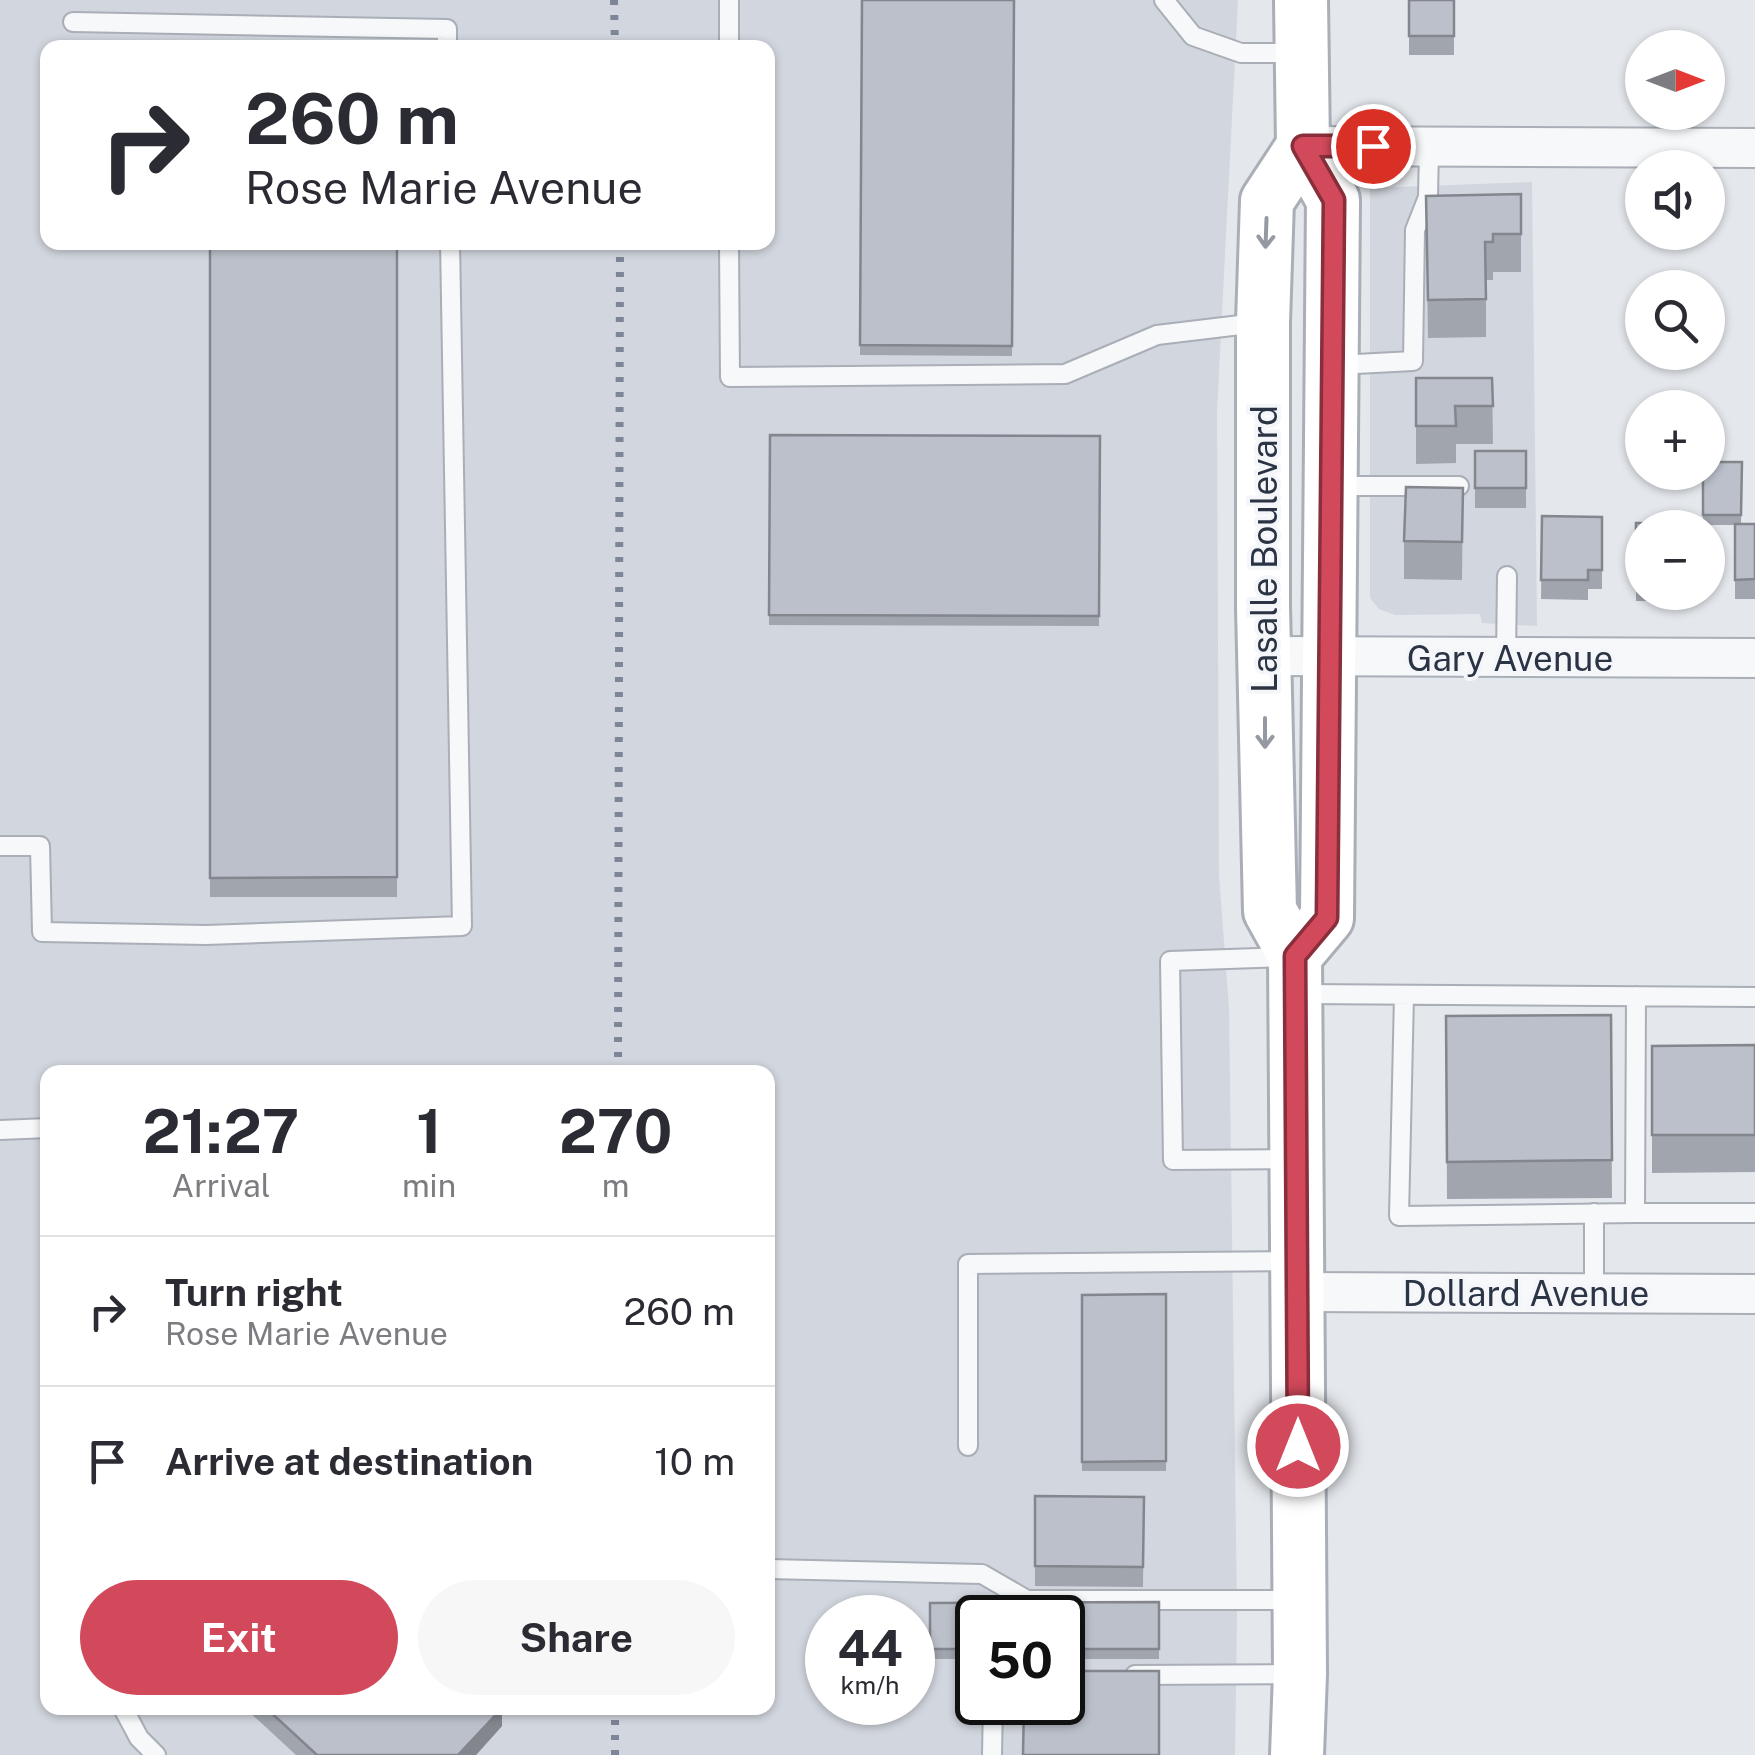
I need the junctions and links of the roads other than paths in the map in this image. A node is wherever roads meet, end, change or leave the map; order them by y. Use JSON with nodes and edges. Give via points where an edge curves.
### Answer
{"nodes":[{"id":1,"x":728,"y":0,"type":"edge"},
{"id":2,"x":1164,"y":0,"type":"edge"},
{"id":3,"x":1301,"y":0,"type":"edge"},
{"id":4,"x":72,"y":22,"type":"dead end"},
{"id":5,"x":447,"y":40,"type":"edge"},
{"id":6,"x":728,"y":40,"type":"edge"},
{"id":7,"x":1302,"y":53,"type":"junction"},
{"id":8,"x":1303,"y":146,"type":"junction"},
{"id":9,"x":1429,"y":147,"type":"junction"},
{"id":10,"x":1755,"y":148,"type":"edge"},
{"id":11,"x":450,"y":250,"type":"edge"},
{"id":12,"x":728,"y":250,"type":"edge"},
{"id":13,"x":1263,"y":322,"type":"junction"},
{"id":14,"x":1332,"y":365,"type":"junction"},
{"id":15,"x":1330,"y":486,"type":"junction"},
{"id":16,"x":1459,"y":486,"type":"edge"},
{"id":17,"x":1508,"y":576,"type":"dead end"},
{"id":18,"x":1265,"y":656,"type":"junction"},
{"id":19,"x":1330,"y":657,"type":"junction"},
{"id":20,"x":1506,"y":657,"type":"junction"},
{"id":21,"x":1755,"y":658,"type":"edge"},
{"id":22,"x":0,"y":846,"type":"edge"},
{"id":23,"x":1295,"y":975,"type":"junction"},
{"id":24,"x":1404,"y":995,"type":"junction"},
{"id":25,"x":1636,"y":996,"type":"junction"},
{"id":26,"x":1755,"y":997,"type":"edge"},
{"id":27,"x":40,"y":1128,"type":"edge"},
{"id":28,"x":0,"y":1130,"type":"edge"},
{"id":29,"x":1296,"y":1159,"type":"junction"},
{"id":30,"x":1594,"y":1213,"type":"junction"},
{"id":31,"x":1635,"y":1213,"type":"junction"},
{"id":32,"x":1755,"y":1213,"type":"edge"},
{"id":33,"x":1297,"y":1276,"type":"junction"},
{"id":34,"x":1594,"y":1294,"type":"junction"},
{"id":35,"x":1755,"y":1294,"type":"edge"},
{"id":36,"x":968,"y":1446,"type":"dead end"},
{"id":37,"x":775,"y":1569,"type":"edge"},
{"id":38,"x":1299,"y":1600,"type":"junction"},
{"id":39,"x":1300,"y":1674,"type":"junction"},
{"id":40,"x":1120,"y":1676,"type":"edge"},
{"id":41,"x":127,"y":1715,"type":"edge"},
{"id":42,"x":993,"y":1725,"type":"edge"},
{"id":43,"x":156,"y":1755,"type":"edge"},
{"id":44,"x":992,"y":1755,"type":"edge"},
{"id":45,"x":1297,"y":1755,"type":"edge"}],
"edges":[{"from":1,"to":6,"type":"lane"},
{"from":2,"to":7,"type":"lane","via":[[1193,36],[1241,53]]},
{"from":3,"to":7,"type":"main road","name":"Lasalle Boulevard"},
{"from":4,"to":5,"type":"lane","via":[[446,29]]},
{"from":7,"to":8,"type":"main road","name":"Lasalle Boulevard"},
{"from":8,"to":9,"type":"street"},
{"from":8,"to":13,"type":"main road","name":"Lasalle Boulevard","one_way":true,"via":[[1267,200]]},
{"from":8,"to":14,"type":"main road","name":"Lasalle Boulevard","via":[[1334,200]]},
{"from":9,"to":10,"type":"street"},
{"from":9,"to":14,"type":"lane","via":[[1428,198],[1415,230],[1413,361]]},
{"from":11,"to":22,"type":"lane","via":[[462,926],[206,935],[42,932],[40,846]]},
{"from":12,"to":13,"type":"lane","via":[[730,377],[1065,374],[1156,334]]},
{"from":13,"to":18,"type":"main road","name":"Lasalle Boulevard"},
{"from":14,"to":15,"type":"main road","name":"Lasalle Boulevard"},
{"from":15,"to":16,"type":"lane"},
{"from":15,"to":19,"type":"main road","name":"Lasalle Boulevard"},
{"from":17,"to":20,"type":"lane"},
{"from":18,"to":19,"type":"street","name":"Gary Avenue"},
{"from":18,"to":23,"type":"main road","name":"Lasalle Boulevard","one_way":true,"via":[[1270,911]]},
{"from":19,"to":20,"type":"street","name":"Gary Avenue"},
{"from":19,"to":23,"type":"main road","name":"Lasalle Boulevard","via":[[1327,918]]},
{"from":20,"to":21,"type":"street","name":"Gary Avenue"},
{"from":23,"to":24,"type":"lane"},
{"from":23,"to":29,"type":"main road","name":"Lasalle Boulevard"},
{"from":23,"to":29,"type":"lane","via":[[1170,962],[1173,1160]]},
{"from":24,"to":25,"type":"lane"},
{"from":24,"to":30,"type":"lane","via":[[1400,1216]]},
{"from":25,"to":26,"type":"lane"},
{"from":25,"to":31,"type":"lane"},
{"from":27,"to":28,"type":"lane"},
{"from":29,"to":33,"type":"main road","name":"Lasalle Boulevard"},
{"from":30,"to":31,"type":"lane"},
{"from":30,"to":34,"type":"lane"},
{"from":31,"to":32,"type":"lane"},
{"from":33,"to":34,"type":"street","name":"Dollard Avenue"},
{"from":33,"to":36,"type":"lane","via":[[968,1264]]},
{"from":33,"to":38,"type":"main road","name":"Lasalle Boulevard"},
{"from":34,"to":35,"type":"street","name":"Dollard Avenue"},
{"from":37,"to":38,"type":"lane","via":[[982,1574],[1027,1600]]},
{"from":38,"to":39,"type":"main road","name":"Lasalle Boulevard"},
{"from":39,"to":40,"type":"lane"},
{"from":39,"to":45,"type":"main road","name":"Lasalle Boulevard"},
{"from":41,"to":43,"type":"lane"},
{"from":42,"to":44,"type":"lane"}]}
